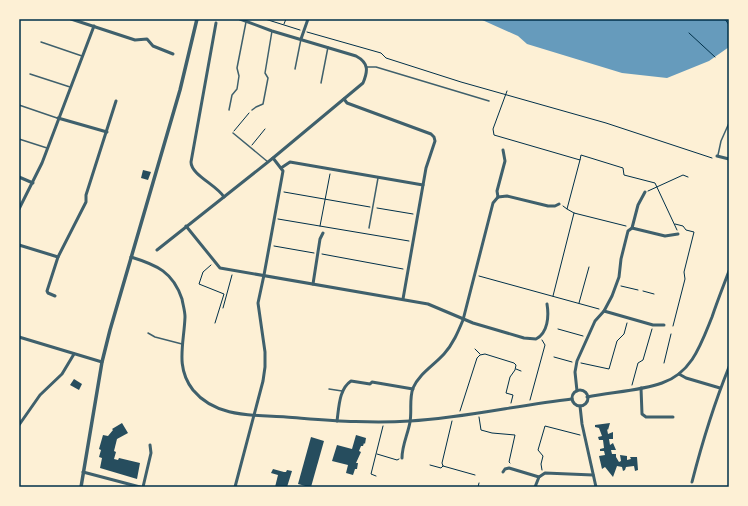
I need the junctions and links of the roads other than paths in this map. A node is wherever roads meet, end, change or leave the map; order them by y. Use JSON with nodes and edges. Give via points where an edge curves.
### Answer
{"nodes":[{"id":1,"x":71,"y":19,"type":"edge"},
{"id":2,"x":197,"y":19,"type":"edge"},
{"id":3,"x":240,"y":19,"type":"edge"},
{"id":4,"x":308,"y":19,"type":"edge"},
{"id":5,"x":246,"y":20,"type":"edge"},
{"id":6,"x":216,"y":24,"type":"dead end"},
{"id":7,"x":94,"y":26,"type":"junction"},
{"id":8,"x":272,"y":30,"type":"junction"},
{"id":9,"x":301,"y":39,"type":"junction"},
{"id":10,"x":40,"y":42,"type":"dead end"},
{"id":11,"x":328,"y":47,"type":"junction"},
{"id":12,"x":173,"y":54,"type":"dead end"},
{"id":13,"x":82,"y":56,"type":"junction"},
{"id":14,"x":367,"y":67,"type":"junction"},
{"id":15,"x":295,"y":69,"type":"dead end"},
{"id":16,"x":30,"y":74,"type":"dead end"},
{"id":17,"x":321,"y":83,"type":"dead end"},
{"id":18,"x":70,"y":87,"type":"junction"},
{"id":19,"x":344,"y":99,"type":"junction"},
{"id":20,"x":116,"y":101,"type":"dead end"},
{"id":21,"x":489,"y":102,"type":"dead end"},
{"id":22,"x":19,"y":105,"type":"edge"},
{"id":23,"x":229,"y":110,"type":"dead end"},
{"id":24,"x":252,"y":110,"type":"road end"},
{"id":25,"x":58,"y":118,"type":"junction"},
{"id":26,"x":729,"y":123,"type":"edge"},
{"id":27,"x":108,"y":132,"type":"junction"},
{"id":28,"x":233,"y":133,"type":"road end"},
{"id":29,"x":19,"y":139,"type":"edge"},
{"id":30,"x":47,"y":148,"type":"junction"},
{"id":31,"x":503,"y":150,"type":"dead end"},
{"id":32,"x":718,"y":156,"type":"joint"},
{"id":33,"x":273,"y":158,"type":"junction"},
{"id":34,"x":729,"y":159,"type":"edge"},
{"id":35,"x":268,"y":162,"type":"junction"},
{"id":36,"x":281,"y":168,"type":"junction"},
{"id":37,"x":19,"y":177,"type":"edge"},
{"id":38,"x":378,"y":178,"type":"junction"},
{"id":39,"x":32,"y":183,"type":"junction"},
{"id":40,"x":423,"y":185,"type":"junction"},
{"id":41,"x":645,"y":192,"type":"road end"},
{"id":42,"x":224,"y":197,"type":"junction"},
{"id":43,"x":498,"y":197,"type":"junction"},
{"id":44,"x":559,"y":204,"type":"road end"},
{"id":45,"x":19,"y":209,"type":"edge"},
{"id":46,"x":186,"y":226,"type":"junction"},
{"id":47,"x":369,"y":228,"type":"dead end"},
{"id":48,"x":632,"y":228,"type":"junction"},
{"id":49,"x":323,"y":233,"type":"dead end"},
{"id":50,"x":678,"y":234,"type":"road end"},
{"id":51,"x":19,"y":245,"type":"edge"},
{"id":52,"x":157,"y":250,"type":"dead end"},
{"id":53,"x":58,"y":257,"type":"junction"},
{"id":54,"x":131,"y":257,"type":"junction"},
{"id":55,"x":729,"y":271,"type":"edge"},
{"id":56,"x":264,"y":276,"type":"junction"},
{"id":57,"x":313,"y":284,"type":"junction"},
{"id":58,"x":55,"y":296,"type":"dead end"},
{"id":59,"x":403,"y":299,"type":"junction"},
{"id":60,"x":547,"y":304,"type":"dead end"},
{"id":61,"x":602,"y":310,"type":"junction"},
{"id":62,"x":463,"y":320,"type":"junction"},
{"id":63,"x":664,"y":325,"type":"dead end"},
{"id":64,"x":148,"y":333,"type":"dead end"},
{"id":65,"x":19,"y":337,"type":"edge"},
{"id":66,"x":182,"y":344,"type":"junction"},
{"id":67,"x":74,"y":354,"type":"junction"},
{"id":68,"x":102,"y":362,"type":"junction"},
{"id":69,"x":729,"y":367,"type":"edge"},
{"id":70,"x":679,"y":374,"type":"junction"},
{"id":71,"x":641,"y":388,"type":"junction"},
{"id":72,"x":720,"y":388,"type":"junction"},
{"id":73,"x":329,"y":389,"type":"dead end"},
{"id":74,"x":413,"y":389,"type":"junction"},
{"id":75,"x":342,"y":391,"type":"junction"},
{"id":76,"x":577,"y":391,"type":"junction"},
{"id":77,"x":587,"y":397,"type":"junction"},
{"id":78,"x":572,"y":399,"type":"junction"},
{"id":79,"x":580,"y":406,"type":"junction"},
{"id":80,"x":255,"y":415,"type":"junction"},
{"id":81,"x":673,"y":417,"type":"dead end"},
{"id":82,"x":337,"y":421,"type":"junction"},
{"id":83,"x":410,"y":421,"type":"junction"},
{"id":84,"x":19,"y":424,"type":"edge"},
{"id":85,"x":150,"y":445,"type":"dead end"},
{"id":86,"x":402,"y":458,"type":"road end"},
{"id":87,"x":83,"y":472,"type":"junction"},
{"id":88,"x":503,"y":472,"type":"dead end"},
{"id":89,"x":593,"y":475,"type":"junction"},
{"id":90,"x":540,"y":476,"type":"junction"},
{"id":91,"x":692,"y":482,"type":"dead end"},
{"id":92,"x":80,"y":487,"type":"edge"},
{"id":93,"x":141,"y":487,"type":"edge"},
{"id":94,"x":236,"y":487,"type":"edge"},
{"id":95,"x":535,"y":487,"type":"edge"},
{"id":96,"x":596,"y":487,"type":"edge"}],
"edges":[{"from":1,"to":7,"type":"street"},
{"from":2,"to":54,"type":"street","via":[[180,90]]},
{"from":3,"to":5,"type":"street"},
{"from":4,"to":9,"type":"street"},
{"from":5,"to":8,"type":"street"},
{"from":5,"to":23,"type":"lane","via":[[237,68],[240,76]]},
{"from":6,"to":42,"type":"street","via":[[191,162],[193,169]]},
{"from":7,"to":12,"type":"street","via":[[135,40],[147,39],[153,46]]},
{"from":7,"to":13,"type":"street"},
{"from":8,"to":9,"type":"street"},
{"from":8,"to":24,"type":"lane","via":[[263,104]]},
{"from":9,"to":11,"type":"street"},
{"from":9,"to":15,"type":"lane"},
{"from":10,"to":13,"type":"lane"},
{"from":11,"to":14,"type":"street","via":[[364,60]]},
{"from":11,"to":17,"type":"lane"},
{"from":13,"to":18,"type":"street"},
{"from":14,"to":19,"type":"street","via":[[362,83]]},
{"from":14,"to":21,"type":"lane","via":[[376,67]]},
{"from":16,"to":18,"type":"lane"},
{"from":18,"to":25,"type":"street"},
{"from":19,"to":33,"type":"street"},
{"from":19,"to":40,"type":"street","via":[[347,103],[434,137]]},
{"from":20,"to":27,"type":"street"},
{"from":22,"to":25,"type":"lane"},
{"from":25,"to":27,"type":"street"},
{"from":25,"to":30,"type":"street"},
{"from":26,"to":32,"type":"lane"},
{"from":27,"to":53,"type":"street","via":[[86,195],[86,202]]},
{"from":28,"to":35,"type":"lane"},
{"from":29,"to":30,"type":"lane"},
{"from":30,"to":39,"type":"street"},
{"from":31,"to":43,"type":"street","via":[[505,161],[497,191]]},
{"from":32,"to":34,"type":"street"},
{"from":33,"to":35,"type":"street"},
{"from":33,"to":36,"type":"street"},
{"from":35,"to":42,"type":"street"},
{"from":36,"to":38,"type":"street","via":[[290,162]]},
{"from":36,"to":56,"type":"street","via":[[283,171]]},
{"from":37,"to":39,"type":"street"},
{"from":38,"to":40,"type":"street"},
{"from":38,"to":47,"type":"lane"},
{"from":39,"to":45,"type":"street"},
{"from":40,"to":59,"type":"street"},
{"from":41,"to":48,"type":"street","via":[[638,205]]},
{"from":42,"to":46,"type":"street"},
{"from":43,"to":44,"type":"street","via":[[507,196],[548,206]]},
{"from":43,"to":62,"type":"street","via":[[493,203]]},
{"from":46,"to":52,"type":"street"},
{"from":46,"to":56,"type":"street","via":[[220,268]]},
{"from":48,"to":50,"type":"street","via":[[665,236]]},
{"from":48,"to":61,"type":"street","via":[[628,231],[616,284]]},
{"from":49,"to":57,"type":"street"},
{"from":51,"to":53,"type":"street"},
{"from":53,"to":58,"type":"street","via":[[47,291]]},
{"from":54,"to":66,"type":"street","via":[[159,268],[174,283],[185,315]]},
{"from":54,"to":68,"type":"street"},
{"from":55,"to":70,"type":"street","via":[[696,355]]},
{"from":56,"to":57,"type":"street"},
{"from":56,"to":80,"type":"street","via":[[258,303],[265,367]]},
{"from":57,"to":59,"type":"street"},
{"from":59,"to":62,"type":"street","via":[[428,304]]},
{"from":60,"to":62,"type":"street","via":[[549,314],[544,331],[534,339]]},
{"from":61,"to":63,"type":"street","via":[[628,319]]},
{"from":61,"to":76,"type":"street","via":[[577,362]]},
{"from":62,"to":74,"type":"street","via":[[450,347],[425,372]]},
{"from":64,"to":66,"type":"lane"},
{"from":65,"to":67,"type":"street"},
{"from":66,"to":80,"type":"street","via":[[181,359],[184,372],[193,390],[203,400],[219,410]]},
{"from":67,"to":68,"type":"street"},
{"from":67,"to":84,"type":"street","via":[[62,374],[40,395]]},
{"from":68,"to":87,"type":"street"},
{"from":69,"to":72,"type":"street"},
{"from":70,"to":71,"type":"street","via":[[662,383]]},
{"from":70,"to":72,"type":"street"},
{"from":71,"to":77,"type":"street"},
{"from":71,"to":81,"type":"street","via":[[642,414],[646,417]]},
{"from":72,"to":91,"type":"street"},
{"from":73,"to":75,"type":"lane"},
{"from":74,"to":75,"type":"street","via":[[351,381]]},
{"from":74,"to":83,"type":"street"},
{"from":75,"to":82,"type":"street"},
{"from":76,"to":77,"type":"street","via":[[583,392]]},
{"from":76,"to":78,"type":"street"},
{"from":77,"to":79,"type":"street","via":[[585,404]]},
{"from":78,"to":79,"type":"street"},
{"from":78,"to":83,"type":"street"},
{"from":79,"to":89,"type":"street"},
{"from":80,"to":82,"type":"street"},
{"from":80,"to":94,"type":"street"},
{"from":82,"to":83,"type":"street"},
{"from":83,"to":86,"type":"street"},
{"from":85,"to":93,"type":"street","via":[[151,453]]},
{"from":87,"to":92,"type":"street"},
{"from":87,"to":93,"type":"street"},
{"from":88,"to":90,"type":"street","via":[[509,468]]},
{"from":89,"to":90,"type":"street","via":[[545,473]]},
{"from":89,"to":96,"type":"street"},
{"from":90,"to":95,"type":"street"}]}
